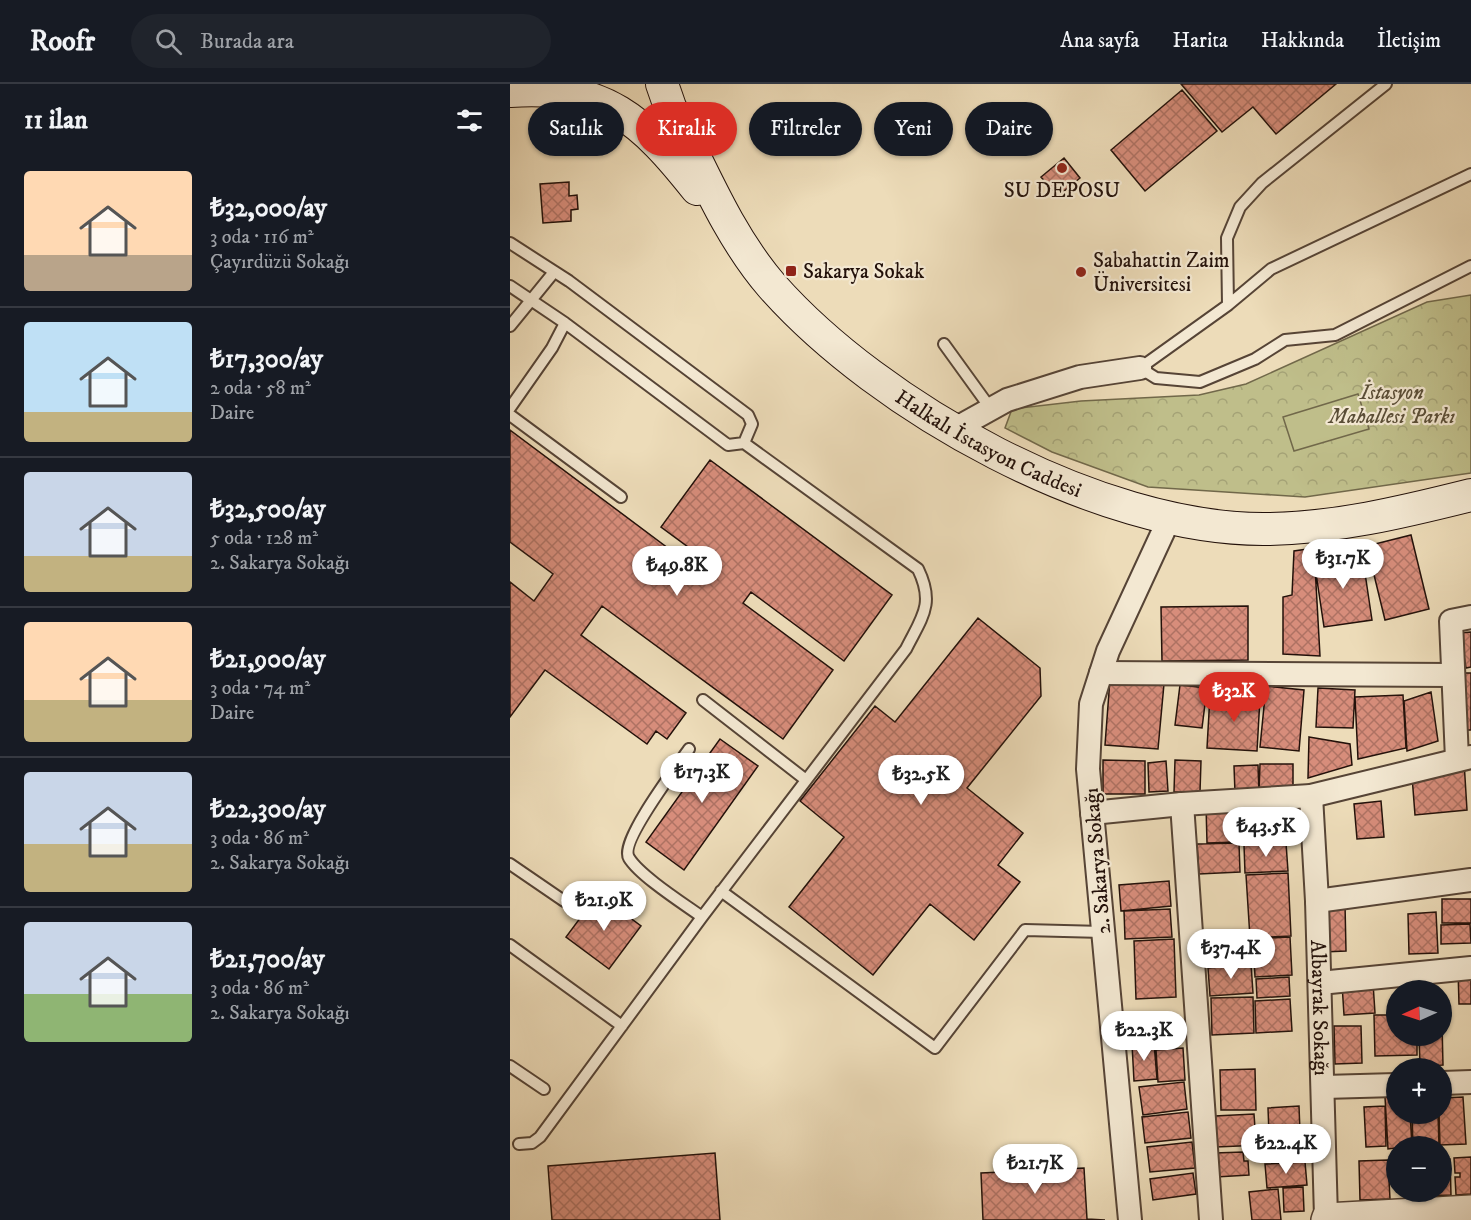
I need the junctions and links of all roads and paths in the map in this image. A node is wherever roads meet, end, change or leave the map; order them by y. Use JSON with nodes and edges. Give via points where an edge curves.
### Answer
{"nodes":[{"id":1,"x":662,"y":84,"type":"edge"},
{"id":2,"x":1386,"y":84,"type":"edge"},
{"id":3,"x":510,"y":91,"type":"edge"},
{"id":4,"x":1471,"y":174,"type":"edge"},
{"id":5,"x":739,"y":241,"type":"junction"},
{"id":6,"x":510,"y":243,"type":"edge"},
{"id":7,"x":1471,"y":266,"type":"edge"},
{"id":8,"x":554,"y":272,"type":"junction"},
{"id":9,"x":510,"y":286,"type":"edge"},
{"id":10,"x":531,"y":298,"type":"junction"},
{"id":11,"x":1228,"y":305,"type":"junction"},
{"id":12,"x":565,"y":323,"type":"junction"},
{"id":13,"x":510,"y":326,"type":"edge"},
{"id":14,"x":944,"y":344,"type":"dead end"},
{"id":15,"x":1140,"y":368,"type":"junction"},
{"id":16,"x":510,"y":408,"type":"edge"},
{"id":17,"x":991,"y":409,"type":"junction"},
{"id":18,"x":510,"y":415,"type":"edge"},
{"id":19,"x":953,"y":430,"type":"junction"},
{"id":20,"x":744,"y":443,"type":"junction"},
{"id":21,"x":1471,"y":495,"type":"edge"},
{"id":22,"x":621,"y":497,"type":"dead end"},
{"id":23,"x":1170,"y":517,"type":"junction"},
{"id":24,"x":1471,"y":617,"type":"edge"},
{"id":25,"x":1101,"y":673,"type":"junction"},
{"id":26,"x":1452,"y":675,"type":"junction"},
{"id":27,"x":704,"y":700,"type":"dead end"},
{"id":28,"x":689,"y":749,"type":"dead end"},
{"id":29,"x":1464,"y":758,"type":"edge"},
{"id":30,"x":806,"y":780,"type":"junction"},
{"id":31,"x":1311,"y":796,"type":"junction"},
{"id":32,"x":1182,"y":804,"type":"junction"},
{"id":33,"x":1092,"y":813,"type":"junction"},
{"id":34,"x":510,"y":864,"type":"edge"},
{"id":35,"x":1471,"y":880,"type":"edge"},
{"id":36,"x":722,"y":891,"type":"junction"},
{"id":37,"x":564,"y":901,"type":"dead end"},
{"id":38,"x":1317,"y":901,"type":"junction"},
{"id":39,"x":702,"y":917,"type":"junction"},
{"id":40,"x":1103,"y":932,"type":"junction"},
{"id":41,"x":510,"y":945,"type":"edge"},
{"id":42,"x":1471,"y":968,"type":"edge"},
{"id":43,"x":1320,"y":983,"type":"junction"},
{"id":44,"x":622,"y":1026,"type":"junction"},
{"id":45,"x":510,"y":1066,"type":"edge"},
{"id":46,"x":1471,"y":1082,"type":"edge"},
{"id":47,"x":1452,"y":1083,"type":"edge"},
{"id":48,"x":1386,"y":1085,"type":"edge"},
{"id":49,"x":1324,"y":1088,"type":"junction"},
{"id":50,"x":544,"y":1089,"type":"dead end"},
{"id":51,"x":519,"y":1144,"type":"dead end"},
{"id":52,"x":1471,"y":1209,"type":"edge"},
{"id":53,"x":1325,"y":1219,"type":"edge"},
{"id":54,"x":1131,"y":1220,"type":"edge"},
{"id":55,"x":1211,"y":1220,"type":"edge"}],
"edges":[{"from":1,"to":5,"type":"main road","name":"Halkalı İstasyon Caddesi"},
{"from":2,"to":11,"type":"lane","via":[[1262,183],[1240,207],[1227,238]]},
{"from":3,"to":5,"type":"main road","via":[[546,88],[591,94],[630,115],[656,138]]},
{"from":4,"to":11,"type":"lane","via":[[1271,269]]},
{"from":5,"to":19,"type":"main road","name":"Halkalı İstasyon Caddesi","via":[[771,285],[825,339]]},
{"from":6,"to":8,"type":"lane"},
{"from":7,"to":15,"type":"lane","via":[[1335,335],[1285,340],[1255,359],[1200,382],[1156,378]]},
{"from":8,"to":10,"type":"lane"},
{"from":8,"to":20,"type":"lane","via":[[748,415],[752,424]]},
{"from":9,"to":10,"type":"lane"},
{"from":10,"to":12,"type":"lane"},
{"from":10,"to":13,"type":"lane"},
{"from":11,"to":15,"type":"lane"},
{"from":12,"to":16,"type":"lane"},
{"from":12,"to":20,"type":"lane","via":[[728,445]]},
{"from":14,"to":17,"type":"lane"},
{"from":15,"to":17,"type":"street","via":[[1080,378],[1007,400]]},
{"from":17,"to":19,"type":"street"},
{"from":18,"to":22,"type":"lane"},
{"from":19,"to":23,"type":"main road","name":"Halkalı İstasyon Caddesi","via":[[1020,465],[1085,492]]},
{"from":20,"to":30,"type":"lane","via":[[918,569],[927,589],[928,604],[906,649]]},
{"from":21,"to":23,"type":"main road","name":"Halkalı İstasyon Caddesi","via":[[1396,514],[1320,525],[1263,529],[1208,525]]},
{"from":23,"to":25,"type":"street","name":"2. Sakarya Sokağı"},
{"from":24,"to":26,"type":"street","via":[[1451,621]]},
{"from":25,"to":26,"type":"street"},
{"from":25,"to":33,"type":"street","name":"2. Sakarya Sokağı","via":[[1091,704],[1088,769]]},
{"from":26,"to":29,"type":"street"},
{"from":27,"to":30,"type":"lane"},
{"from":28,"to":39,"type":"lane","via":[[642,818],[628,853],[652,879]]},
{"from":29,"to":31,"type":"street"},
{"from":30,"to":36,"type":"lane"},
{"from":31,"to":32,"type":"street"},
{"from":31,"to":38,"type":"street","name":"Albayrak Sokağı"},
{"from":32,"to":33,"type":"street"},
{"from":32,"to":55,"type":"street"},
{"from":33,"to":40,"type":"street","name":"2. Sakarya Sokağı"},
{"from":34,"to":37,"type":"lane"},
{"from":35,"to":38,"type":"street"},
{"from":36,"to":39,"type":"lane"},
{"from":36,"to":40,"type":"lane","via":[[935,1048],[1025,930]]},
{"from":38,"to":43,"type":"street","name":"Albayrak Sokağı"},
{"from":39,"to":44,"type":"lane"},
{"from":40,"to":54,"type":"street","name":"2. Sakarya Sokağı"},
{"from":41,"to":44,"type":"lane"},
{"from":42,"to":43,"type":"street"},
{"from":43,"to":49,"type":"street","name":"Albayrak Sokağı"},
{"from":44,"to":51,"type":"lane","via":[[540,1137],[532,1143]]},
{"from":45,"to":50,"type":"lane"},
{"from":46,"to":47,"type":"street"},
{"from":48,"to":49,"type":"street"},
{"from":49,"to":53,"type":"street","name":"Albayrak Sokağı"},
{"from":52,"to":53,"type":"street"}]}
